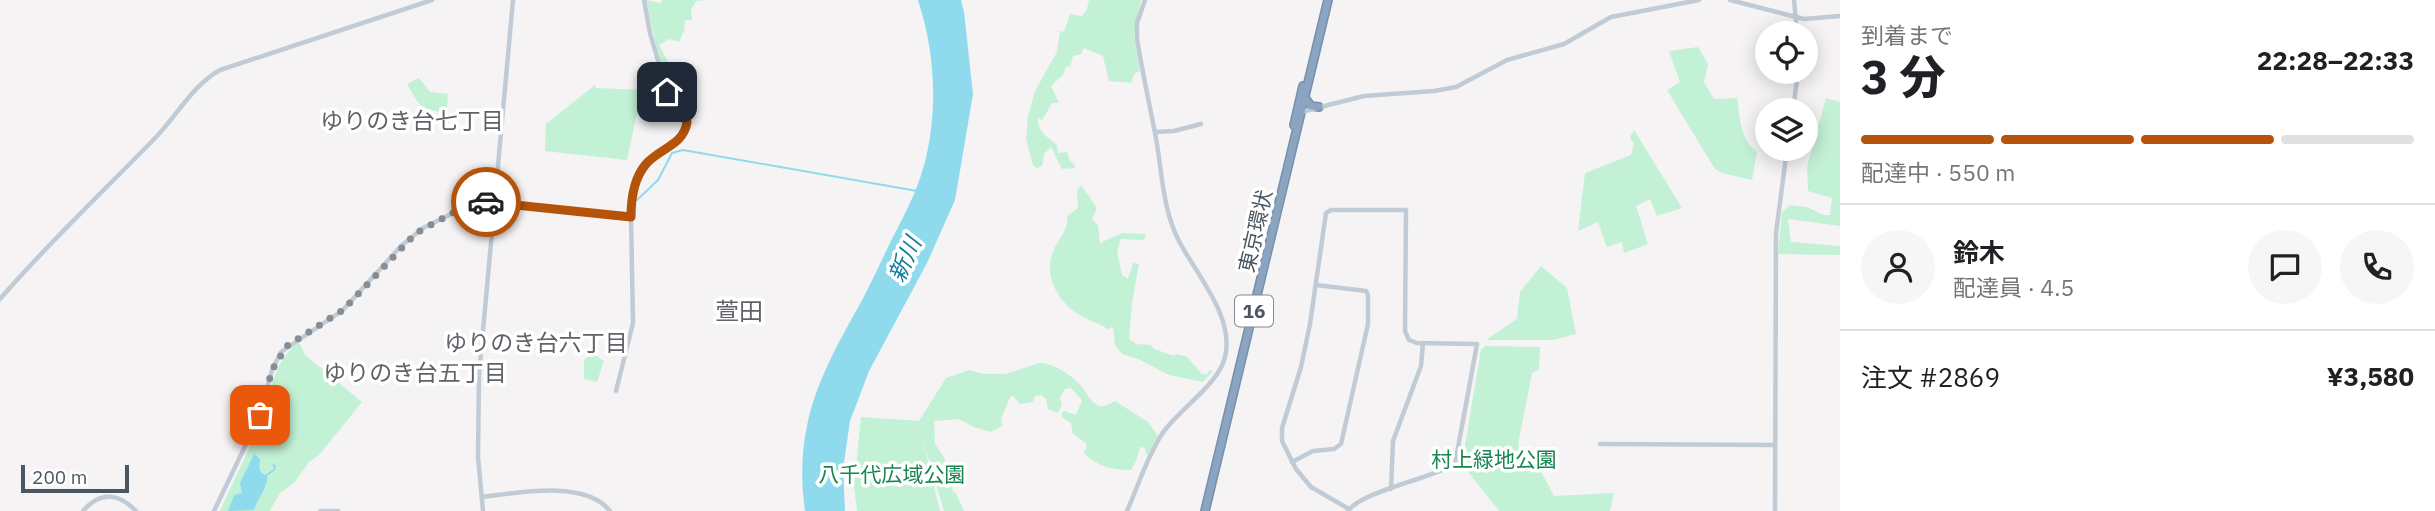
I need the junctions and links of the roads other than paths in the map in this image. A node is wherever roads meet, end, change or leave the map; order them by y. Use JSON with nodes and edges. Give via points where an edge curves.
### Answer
{"nodes":[{"id":1,"x":429,"y":0,"type":"edge"},
{"id":2,"x":513,"y":0,"type":"edge"},
{"id":3,"x":644,"y":0,"type":"edge"},
{"id":4,"x":1145,"y":0,"type":"edge"},
{"id":5,"x":1326,"y":0,"type":"edge"},
{"id":6,"x":1699,"y":0,"type":"edge"},
{"id":7,"x":1730,"y":0,"type":"edge"},
{"id":8,"x":1794,"y":0,"type":"edge"},
{"id":9,"x":1840,"y":16,"type":"edge"},
{"id":10,"x":1797,"y":18,"type":"junction"},
{"id":11,"x":1305,"y":98,"type":"junction"},
{"id":12,"x":1319,"y":107,"type":"junction"},
{"id":13,"x":1299,"y":112,"type":"junction"},
{"id":14,"x":1201,"y":124,"type":"dead end"},
{"id":15,"x":1155,"y":132,"type":"junction"},
{"id":16,"x":1785,"y":161,"type":"edge"},
{"id":17,"x":495,"y":202,"type":"junction"},
{"id":18,"x":631,"y":217,"type":"junction"},
{"id":19,"x":1316,"y":285,"type":"junction"},
{"id":20,"x":0,"y":299,"type":"edge"},
{"id":21,"x":1423,"y":344,"type":"junction"},
{"id":22,"x":616,"y":391,"type":"dead end"},
{"id":23,"x":1600,"y":444,"type":"dead end"},
{"id":24,"x":1774,"y":445,"type":"junction"},
{"id":25,"x":1292,"y":462,"type":"junction"},
{"id":26,"x":1391,"y":489,"type":"junction"},
{"id":27,"x":482,"y":497,"type":"junction"},
{"id":28,"x":1349,"y":510,"type":"edge"},
{"id":29,"x":83,"y":511,"type":"edge"},
{"id":30,"x":136,"y":511,"type":"edge"},
{"id":31,"x":214,"y":511,"type":"edge"},
{"id":32,"x":320,"y":511,"type":"edge"},
{"id":33,"x":338,"y":511,"type":"edge"},
{"id":34,"x":483,"y":511,"type":"edge"},
{"id":35,"x":610,"y":511,"type":"edge"},
{"id":36,"x":1126,"y":511,"type":"edge"},
{"id":37,"x":1203,"y":511,"type":"edge"},
{"id":38,"x":1775,"y":511,"type":"edge"}],
"edges":[{"from":1,"to":20,"type":"street","via":[[205,78],[169,124]]},
{"from":2,"to":17,"type":"street"},
{"from":3,"to":18,"type":"street","via":[[667,92],[687,123],[679,140],[643,168]]},
{"from":4,"to":15,"type":"street","via":[[1137,39]]},
{"from":5,"to":11,"type":"highway","name":"東京環状","number":"16"},
{"from":5,"to":13,"type":"highway","name":"東京環状","number":"16"},
{"from":6,"to":12,"type":"street","via":[[1611,16],[1564,44],[1507,60],[1456,87],[1364,96]]},
{"from":7,"to":10,"type":"street"},
{"from":8,"to":10,"type":"street"},
{"from":9,"to":10,"type":"street"},
{"from":11,"to":12,"type":"highway","via":[[1308,105]]},
{"from":11,"to":13,"type":"highway","name":"東京環状","number":"16"},
{"from":12,"to":13,"type":"street"},
{"from":13,"to":37,"type":"highway","name":"東京環状","number":"16"},
{"from":14,"to":15,"type":"street"},
{"from":15,"to":36,"type":"street","via":[[1173,227],[1210,291],[1225,328],[1226,353],[1220,369],[1161,436]]},
{"from":16,"to":24,"type":"street","via":[[1776,225]]},
{"from":17,"to":18,"type":"street"},
{"from":17,"to":27,"type":"street","via":[[479,375]]},
{"from":17,"to":31,"type":"street","via":[[471,204],[423,228],[343,310],[281,352],[260,415]]},
{"from":18,"to":22,"type":"street","via":[[633,323]]},
{"from":19,"to":21,"type":"street","via":[[1328,211],[1406,210],[1405,331],[1409,340]]},
{"from":19,"to":25,"type":"street","via":[[1301,367],[1282,432]]},
{"from":19,"to":25,"type":"street","via":[[1366,292],[1368,321],[1340,444]]},
{"from":21,"to":26,"type":"street","via":[[1421,366],[1392,446]]},
{"from":21,"to":26,"type":"street","via":[[1477,344],[1458,453],[1455,464],[1446,469]]},
{"from":23,"to":24,"type":"street"},
{"from":24,"to":38,"type":"street"},
{"from":25,"to":28,"type":"street","via":[[1311,487]]},
{"from":26,"to":28,"type":"street"},
{"from":27,"to":34,"type":"street"},
{"from":27,"to":35,"type":"street","via":[[566,490]]},
{"from":29,"to":30,"type":"street","via":[[92,500],[105,497],[122,500]]},
{"from":32,"to":33,"type":"street"}]}
